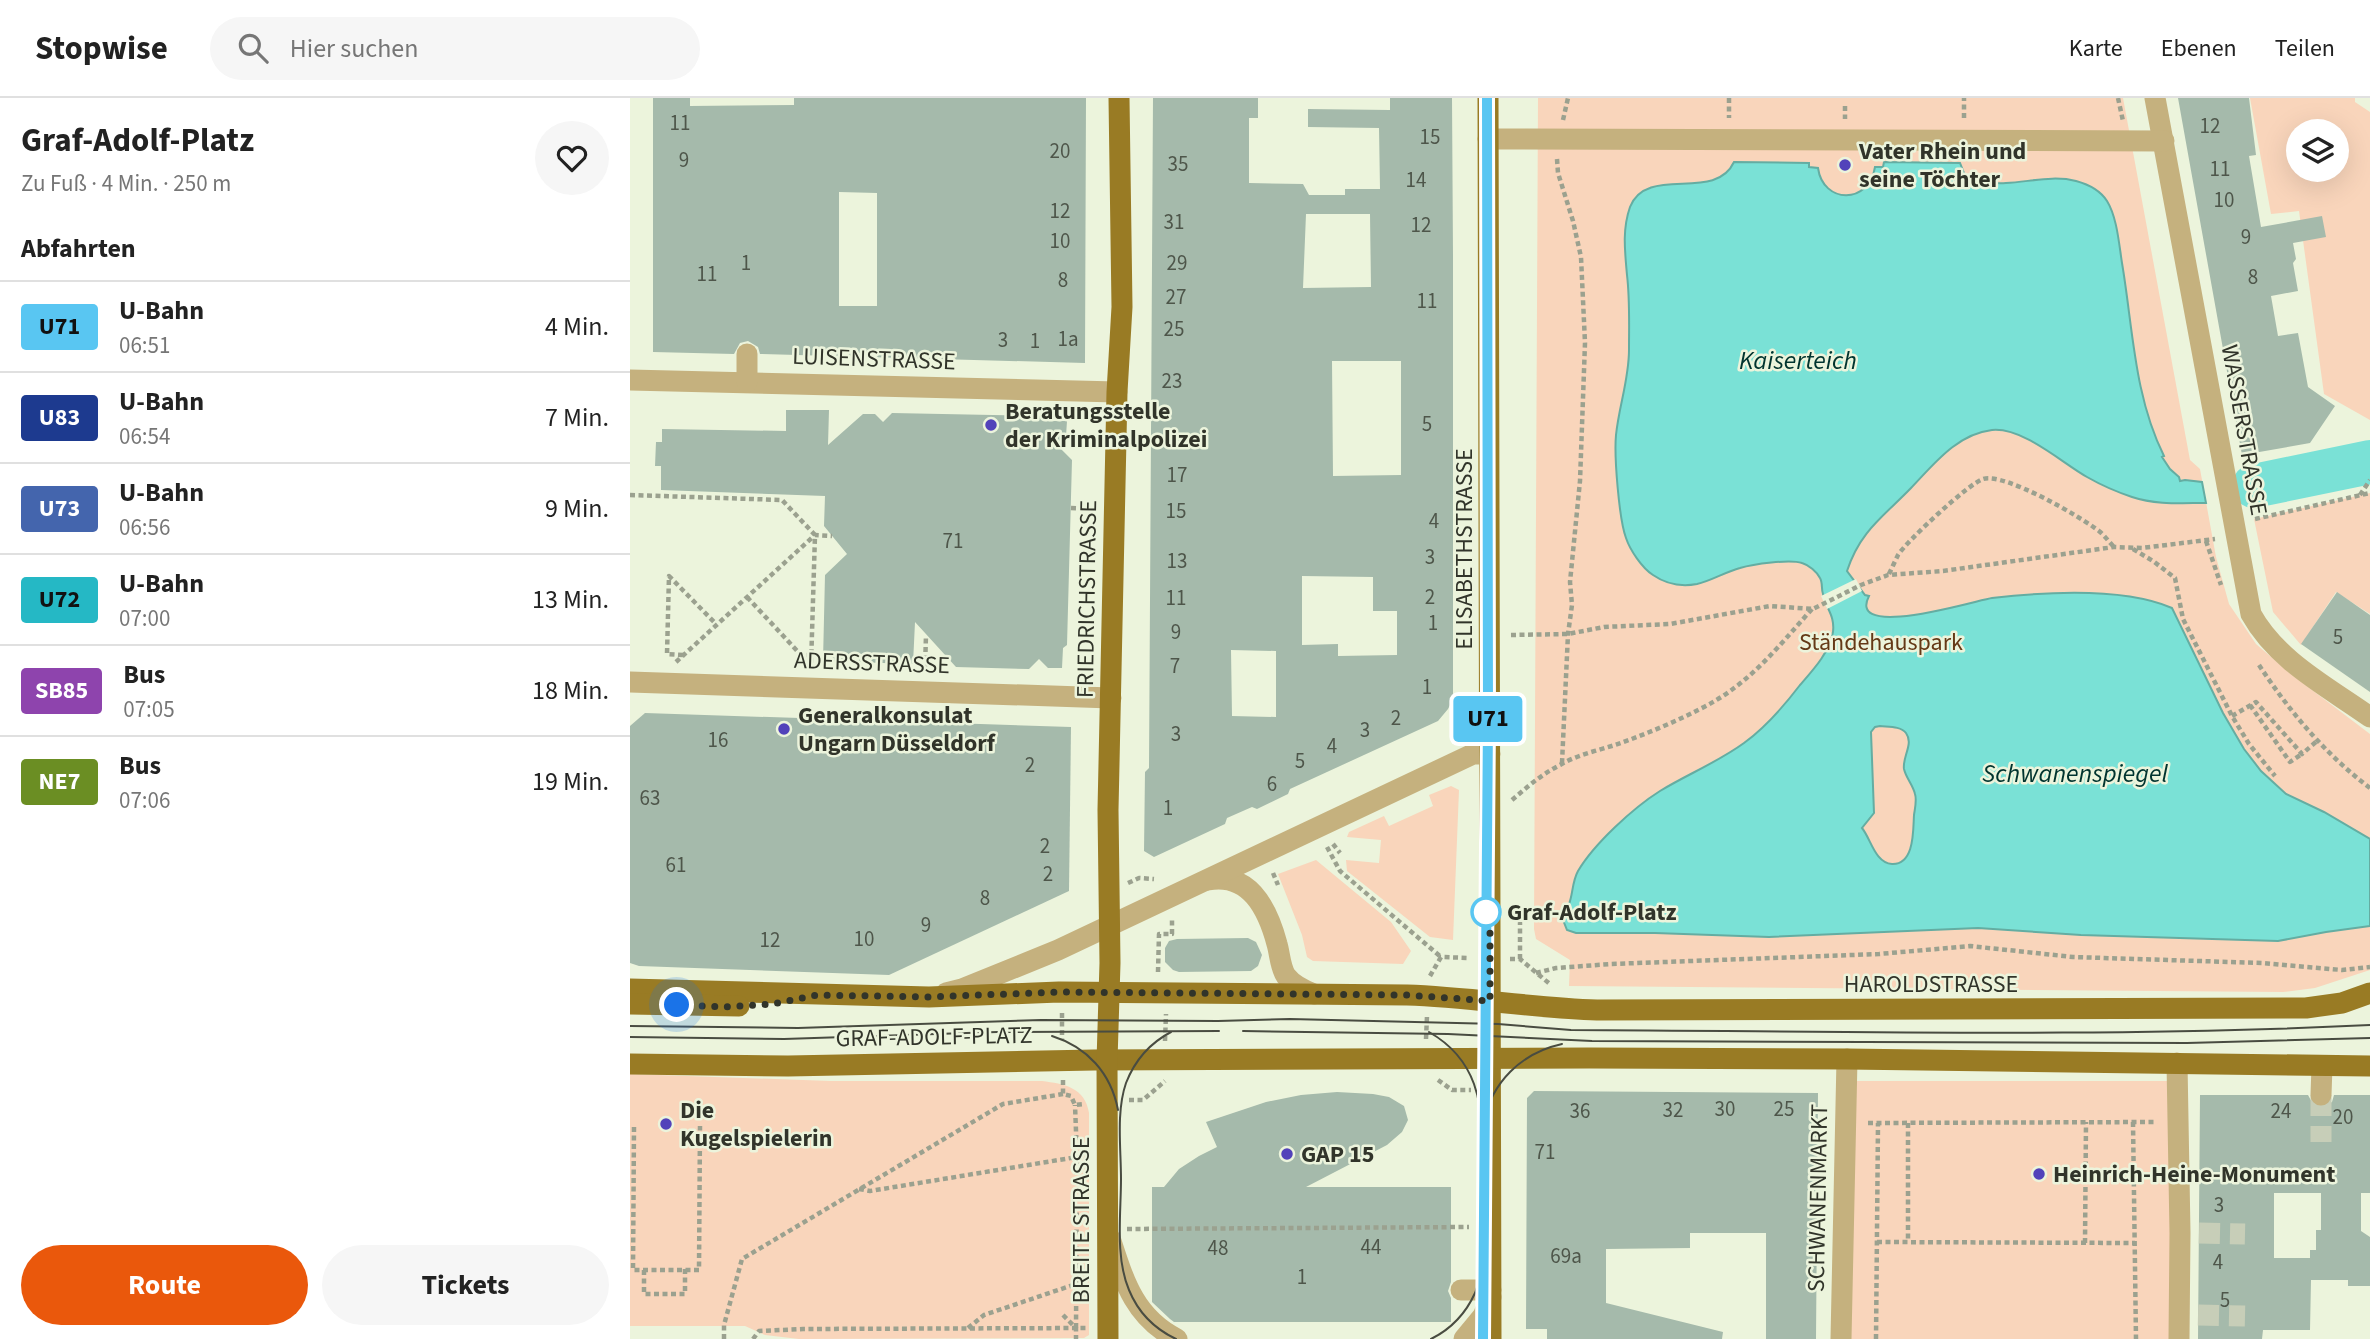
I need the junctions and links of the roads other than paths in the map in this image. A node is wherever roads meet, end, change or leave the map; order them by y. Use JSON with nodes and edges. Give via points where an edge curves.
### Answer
{"nodes":[{"id":1,"x":1119,"y":98,"type":"edge"},
{"id":2,"x":1488,"y":98,"type":"edge"},
{"id":3,"x":2155,"y":98,"type":"edge"},
{"id":4,"x":1488,"y":139,"type":"junction"},
{"id":5,"x":2164,"y":141,"type":"junction"},
{"id":6,"x":747,"y":354,"type":"dead end"},
{"id":7,"x":630,"y":380,"type":"edge"},
{"id":8,"x":747,"y":382,"type":"junction"},
{"id":9,"x":1117,"y":392,"type":"junction"},
{"id":10,"x":630,"y":682,"type":"edge"},
{"id":11,"x":1111,"y":698,"type":"junction"},
{"id":12,"x":2370,"y":718,"type":"edge"},
{"id":13,"x":1490,"y":754,"type":"junction"},
{"id":14,"x":1206,"y":880,"type":"junction"},
{"id":15,"x":1110,"y":925,"type":"junction"},
{"id":16,"x":630,"y":989,"type":"edge"},
{"id":17,"x":1110,"y":993,"type":"junction"},
{"id":18,"x":2370,"y":993,"type":"edge"},
{"id":19,"x":1314,"y":994,"type":"junction"},
{"id":20,"x":817,"y":995,"type":"junction"},
{"id":21,"x":929,"y":997,"type":"junction"},
{"id":22,"x":1490,"y":1001,"type":"junction"},
{"id":23,"x":630,"y":1004,"type":"edge"},
{"id":24,"x":1490,"y":1059,"type":"junction"},
{"id":25,"x":1847,"y":1059,"type":"junction"},
{"id":26,"x":1107,"y":1060,"type":"junction"},
{"id":27,"x":2177,"y":1062,"type":"junction"},
{"id":28,"x":630,"y":1064,"type":"edge"},
{"id":29,"x":2322,"y":1066,"type":"junction"},
{"id":30,"x":2370,"y":1066,"type":"edge"},
{"id":31,"x":2321,"y":1095,"type":"tunnel mouth"},
{"id":32,"x":1108,"y":1102,"type":"joint"},
{"id":33,"x":1107,"y":1230,"type":"junction"},
{"id":34,"x":1461,"y":1290,"type":"dead end"},
{"id":35,"x":1491,"y":1294,"type":"junction"},
{"id":36,"x":1108,"y":1339,"type":"edge"},
{"id":37,"x":1177,"y":1339,"type":"edge"},
{"id":38,"x":1464,"y":1339,"type":"edge"},
{"id":39,"x":1491,"y":1339,"type":"edge"},
{"id":40,"x":1841,"y":1339,"type":"edge"},
{"id":41,"x":2179,"y":1339,"type":"edge"}],
"edges":[{"from":1,"to":9,"type":"main road","name":"FRIEDRICHSTRASSE","via":[[1122,307]]},
{"from":2,"to":4,"type":"main road","name":"ELISABETHSTRASSE"},
{"from":3,"to":5,"type":"street","name":"WASSERSTRASSE"},
{"from":4,"to":5,"type":"street","via":[[2059,136]]},
{"from":4,"to":13,"type":"main road","name":"ELISABETHSTRASSE"},
{"from":5,"to":12,"type":"street","name":"WASSERSTRASSE","via":[[2251,614],[2283,654]]},
{"from":6,"to":8,"type":"street"},
{"from":7,"to":8,"type":"street","name":"LUISENSTRASSE"},
{"from":8,"to":9,"type":"street","name":"LUISENSTRASSE"},
{"from":9,"to":11,"type":"main road","name":"FRIEDRICHSTRASSE"},
{"from":10,"to":11,"type":"street","name":"ADERSSTRASSE"},
{"from":11,"to":15,"type":"main road","name":"FRIEDRICHSTRASSE"},
{"from":13,"to":14,"type":"street","name":"GRAF-ADOLF-PLATZ","via":[[1473,754]]},
{"from":13,"to":22,"type":"main road","name":"ELISABETHSTRASSE"},
{"from":14,"to":15,"type":"street","name":"GRAF-ADOLF-PLATZ"},
{"from":14,"to":19,"type":"street","via":[[1221,878],[1247,887],[1268,917],[1285,974],[1296,986]]},
{"from":15,"to":17,"type":"main road","name":"FRIEDRICHSTRASSE"},
{"from":15,"to":21,"type":"street","name":"GRAF-ADOLF-PLATZ","via":[[962,989]]},
{"from":16,"to":20,"type":"main road","name":"GRAF-ADOLF-PLATZ"},
{"from":17,"to":19,"type":"main road","name":"GRAF-ADOLF-PLATZ"},
{"from":17,"to":21,"type":"main road","name":"GRAF-ADOLF-PLATZ"},
{"from":17,"to":26,"type":"main road","name":"FRIEDRICHSTRASSE"},
{"from":18,"to":22,"type":"main road","name":"HAROLDSTRASSE","via":[[2306,1008],[1609,1010]]},
{"from":19,"to":22,"type":"main road","name":"GRAF-ADOLF-PLATZ","via":[[1428,995]]},
{"from":20,"to":21,"type":"main road","name":"GRAF-ADOLF-PLATZ"},
{"from":20,"to":23,"type":"main road","name":"GRAF-ADOLF-PLATZ","via":[[724,1007]]},
{"from":22,"to":24,"type":"main road","name":"ELISABETHSTRASSE"},
{"from":24,"to":25,"type":"main road"},
{"from":24,"to":26,"type":"main road","name":"GRAF-ADOLF-PLATZ"},
{"from":24,"to":35,"type":"main road","name":"ELISABETHSTRASSE"},
{"from":25,"to":27,"type":"main road"},
{"from":25,"to":40,"type":"street","name":"SCHWANENMARKT"},
{"from":26,"to":28,"type":"main road","name":"GRAF-ADOLF-PLATZ"},
{"from":26,"to":32,"type":"main road","name":"FRIEDRICHSTRASSE"},
{"from":27,"to":29,"type":"main road"},
{"from":27,"to":41,"type":"street","via":[[2177,1122],[2190,1233],[2189,1315]]},
{"from":29,"to":30,"type":"main road"},
{"from":29,"to":31,"type":"street"},
{"from":32,"to":33,"type":"main road","name":"BREITE STRASSE"},
{"from":33,"to":36,"type":"main road","name":"BREITE STRASSE"},
{"from":33,"to":37,"type":"street","via":[[1135,1302],[1151,1321]]},
{"from":34,"to":35,"type":"street"},
{"from":35,"to":38,"type":"street","via":[[1483,1316]]},
{"from":35,"to":39,"type":"main road","name":"ELISABETHSTRASSE"}]}
